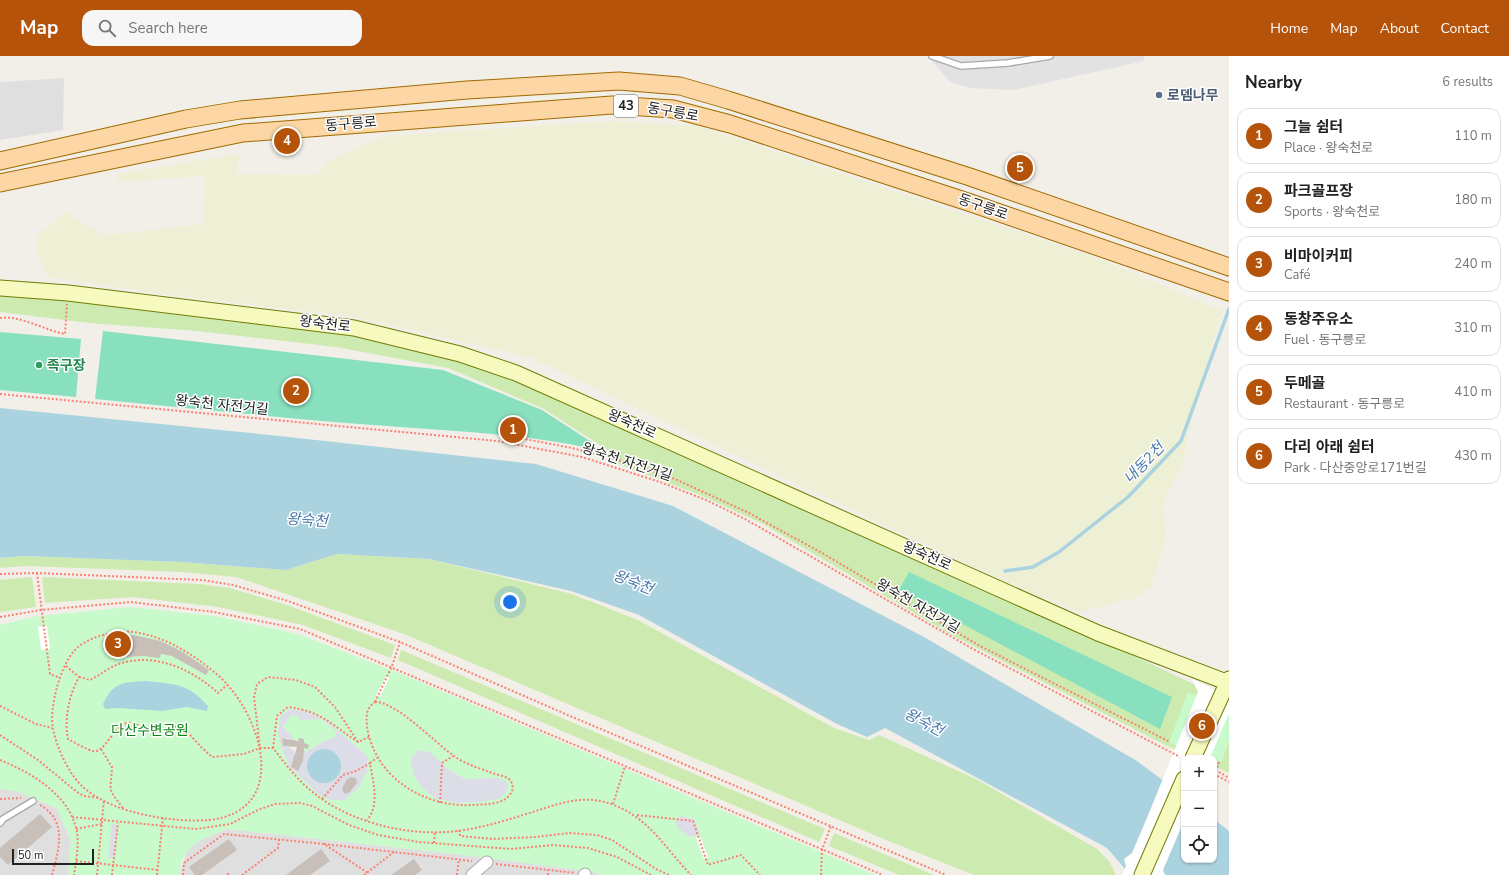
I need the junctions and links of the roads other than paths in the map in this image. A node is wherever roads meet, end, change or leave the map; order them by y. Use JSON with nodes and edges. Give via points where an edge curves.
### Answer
{"nodes":[{"id":1,"x":932,"y":56,"type":"edge"},
{"id":2,"x":1050,"y":56,"type":"edge"},
{"id":3,"x":0,"y":161,"type":"edge"},
{"id":4,"x":0,"y":183,"type":"edge"},
{"id":5,"x":1229,"y":267,"type":"edge"},
{"id":6,"x":0,"y":288,"type":"edge"},
{"id":7,"x":1229,"y":292,"type":"edge"},
{"id":8,"x":1227,"y":684,"type":"edge"},
{"id":9,"x":1194,"y":755,"type":"edge"},
{"id":10,"x":1181,"y":786,"type":"edge"},
{"id":11,"x":33,"y":801,"type":"road end"},
{"id":12,"x":0,"y":823,"type":"edge"},
{"id":13,"x":487,"y":862,"type":"road end"},
{"id":14,"x":472,"y":875,"type":"edge"},
{"id":15,"x":1142,"y":875,"type":"edge"}],
"edges":[{"from":1,"to":2,"type":"lane","via":[[961,66],[1008,63]]},
{"from":3,"to":5,"type":"main road","name":"동구릉로","number":"43","via":[[186,119],[240,110],[467,90],[619,81],[672,86],[728,100],[970,177]]},
{"from":4,"to":7,"type":"main road","name":"동구릉로","number":"43","via":[[242,133],[612,105],[673,109],[730,124],[971,203]]},
{"from":6,"to":8,"type":"street","name":"왕숙천로","via":[[68,293],[354,328],[460,354],[538,382],[1098,633]]},
{"from":8,"to":9,"type":"street"},
{"from":10,"to":15,"type":"street"},
{"from":11,"to":12,"type":"lane","via":[[2,819]]},
{"from":13,"to":14,"type":"street"}]}
